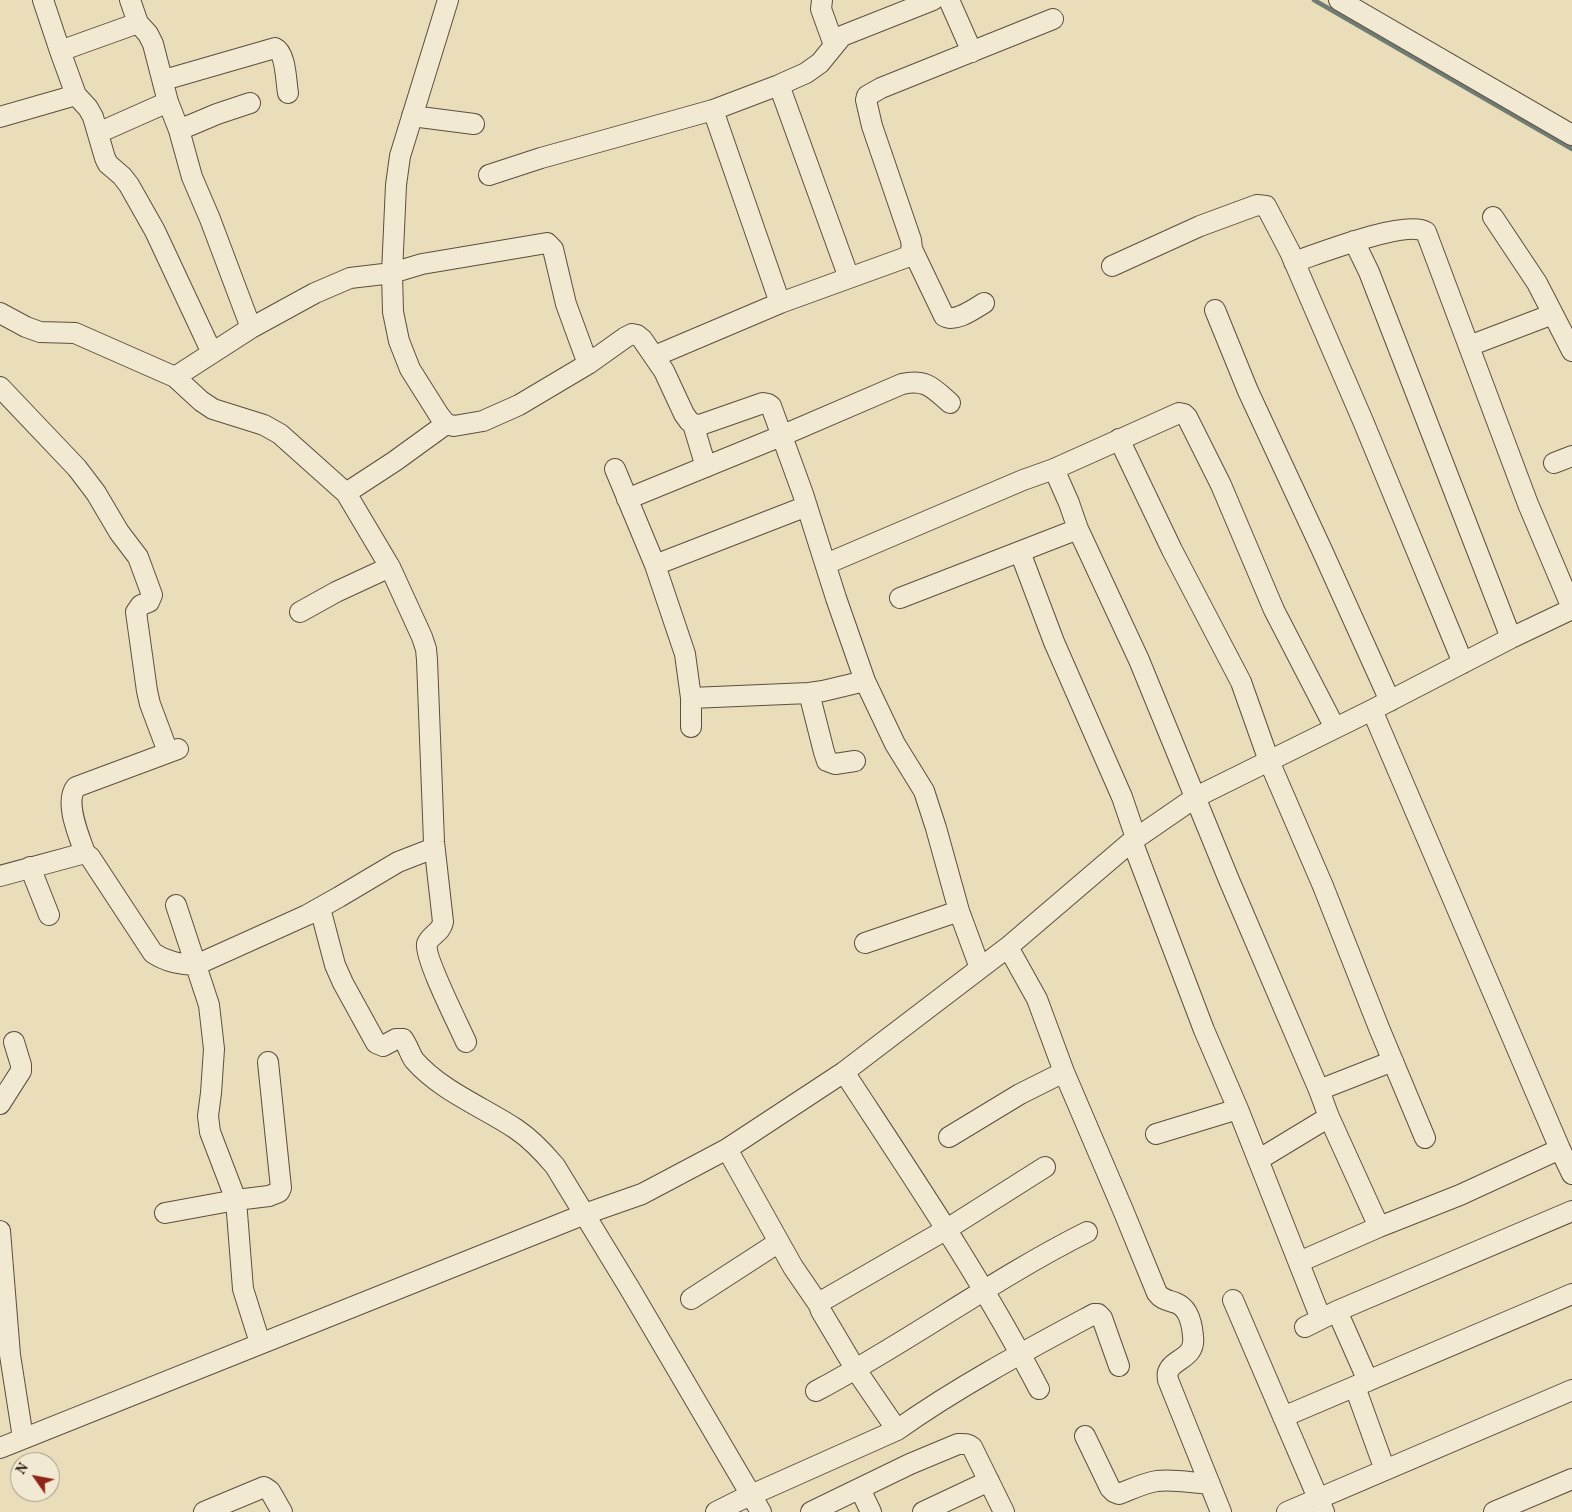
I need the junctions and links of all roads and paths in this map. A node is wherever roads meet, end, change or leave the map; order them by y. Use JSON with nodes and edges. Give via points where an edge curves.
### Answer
{"nodes":[{"id":1,"x":43,"y":0,"type":"edge"},
{"id":2,"x":130,"y":0,"type":"edge"},
{"id":3,"x":448,"y":0,"type":"edge"},
{"id":4,"x":822,"y":0,"type":"edge"},
{"id":5,"x":934,"y":0,"type":"edge"},
{"id":6,"x":949,"y":0,"type":"edge"},
{"id":7,"x":1338,"y":0,"type":"edge"},
{"id":8,"x":1053,"y":18,"type":"dead end"},
{"id":9,"x":138,"y":23,"type":"junction"},
{"id":10,"x":834,"y":45,"type":"junction"},
{"id":11,"x":60,"y":52,"type":"junction"},
{"id":12,"x":972,"y":52,"type":"junction"},
{"id":13,"x":164,"y":80,"type":"junction"},
{"id":14,"x":779,"y":85,"type":"junction"},
{"id":15,"x":288,"y":93,"type":"dead end"},
{"id":16,"x":76,"y":95,"type":"junction"},
{"id":17,"x":168,"y":102,"type":"junction"},
{"id":18,"x":250,"y":103,"type":"dead end"},
{"id":19,"x":713,"y":110,"type":"junction"},
{"id":20,"x":412,"y":116,"type":"junction"},
{"id":21,"x":0,"y":117,"type":"edge"},
{"id":22,"x":474,"y":124,"type":"dead end"},
{"id":23,"x":180,"y":130,"type":"junction"},
{"id":24,"x":98,"y":133,"type":"junction"},
{"id":25,"x":1572,"y":135,"type":"edge"},
{"id":26,"x":489,"y":175,"type":"dead end"},
{"id":27,"x":1493,"y":217,"type":"dead end"},
{"id":28,"x":1354,"y":241,"type":"junction"},
{"id":29,"x":912,"y":249,"type":"junction"},
{"id":30,"x":1294,"y":262,"type":"junction"},
{"id":31,"x":1112,"y":266,"type":"dead end"},
{"id":32,"x":392,"y":273,"type":"junction"},
{"id":33,"x":849,"y":278,"type":"junction"},
{"id":34,"x":780,"y":303,"type":"junction"},
{"id":35,"x":984,"y":303,"type":"dead end"},
{"id":36,"x":1215,"y":310,"type":"dead end"},
{"id":37,"x":0,"y":313,"type":"edge"},
{"id":38,"x":1553,"y":314,"type":"junction"},
{"id":39,"x":251,"y":328,"type":"junction"},
{"id":40,"x":1469,"y":346,"type":"junction"},
{"id":41,"x":1572,"y":351,"type":"edge"},
{"id":42,"x":212,"y":353,"type":"junction"},
{"id":43,"x":654,"y":356,"type":"junction"},
{"id":44,"x":588,"y":364,"type":"junction"},
{"id":45,"x":175,"y":377,"type":"junction"},
{"id":46,"x":0,"y":387,"type":"edge"},
{"id":47,"x":950,"y":403,"type":"dead end"},
{"id":48,"x":446,"y":424,"type":"junction"},
{"id":49,"x":693,"y":424,"type":"junction"},
{"id":50,"x":781,"y":436,"type":"junction"},
{"id":51,"x":1119,"y":439,"type":"junction"},
{"id":52,"x":706,"y":467,"type":"junction"},
{"id":53,"x":615,"y":469,"type":"dead end"},
{"id":54,"x":1054,"y":470,"type":"junction"},
{"id":55,"x":346,"y":493,"type":"junction"},
{"id":56,"x":627,"y":499,"type":"junction"},
{"id":57,"x":807,"y":506,"type":"junction"},
{"id":58,"x":1078,"y":529,"type":"junction"},
{"id":59,"x":1020,"y":552,"type":"junction"},
{"id":60,"x":826,"y":564,"type":"junction"},
{"id":61,"x":655,"y":565,"type":"junction"},
{"id":62,"x":390,"y":567,"type":"junction"},
{"id":63,"x":900,"y":598,"type":"dead end"},
{"id":64,"x":1572,"y":609,"type":"edge"},
{"id":65,"x":300,"y":612,"type":"dead end"},
{"id":66,"x":1511,"y":638,"type":"junction"},
{"id":67,"x":1463,"y":663,"type":"junction"},
{"id":68,"x":866,"y":681,"type":"junction"},
{"id":69,"x":808,"y":693,"type":"junction"},
{"id":70,"x":691,"y":698,"type":"junction"},
{"id":71,"x":1390,"y":701,"type":"junction"},
{"id":72,"x":1372,"y":710,"type":"junction"},
{"id":73,"x":691,"y":727,"type":"dead end"},
{"id":74,"x":1335,"y":728,"type":"junction"},
{"id":75,"x":855,"y":761,"type":"dead end"},
{"id":76,"x":1269,"y":761,"type":"junction"},
{"id":77,"x":1196,"y":797,"type":"junction"},
{"id":78,"x":1134,"y":839,"type":"junction"},
{"id":79,"x":434,"y":848,"type":"junction"},
{"id":80,"x":85,"y":853,"type":"junction"},
{"id":81,"x":30,"y":867,"type":"junction"},
{"id":82,"x":0,"y":876,"type":"edge"},
{"id":83,"x":176,"y":905,"type":"dead end"},
{"id":84,"x":320,"y":908,"type":"junction"},
{"id":85,"x":959,"y":911,"type":"junction"},
{"id":86,"x":50,"y":914,"type":"dead end"},
{"id":87,"x":865,"y":943,"type":"dead end"},
{"id":88,"x":1008,"y":947,"type":"junction"},
{"id":89,"x":196,"y":964,"type":"junction"},
{"id":90,"x":980,"y":968,"type":"junction"},
{"id":91,"x":14,"y":1042,"type":"dead end"},
{"id":92,"x":466,"y":1042,"type":"dead end"},
{"id":93,"x":268,"y":1062,"type":"dead end"},
{"id":94,"x":1393,"y":1062,"type":"junction"},
{"id":95,"x":844,"y":1072,"type":"junction"},
{"id":96,"x":1064,"y":1072,"type":"junction"},
{"id":97,"x":1319,"y":1090,"type":"junction"},
{"id":98,"x":0,"y":1104,"type":"edge"},
{"id":99,"x":1238,"y":1109,"type":"junction"},
{"id":100,"x":1329,"y":1117,"type":"junction"},
{"id":101,"x":1156,"y":1134,"type":"dead end"},
{"id":102,"x":949,"y":1137,"type":"dead end"},
{"id":103,"x":1425,"y":1138,"type":"dead end"},
{"id":104,"x":727,"y":1149,"type":"junction"},
{"id":105,"x":1560,"y":1149,"type":"junction"},
{"id":106,"x":1258,"y":1160,"type":"junction"},
{"id":107,"x":1044,"y":1167,"type":"dead end"},
{"id":108,"x":1572,"y":1174,"type":"edge"},
{"id":109,"x":236,"y":1200,"type":"junction"},
{"id":110,"x":1572,"y":1212,"type":"edge"},
{"id":111,"x":165,"y":1213,"type":"dead end"},
{"id":112,"x":585,"y":1214,"type":"junction"},
{"id":113,"x":1379,"y":1227,"type":"junction"},
{"id":114,"x":947,"y":1229,"type":"junction"},
{"id":115,"x":0,"y":1231,"type":"edge"},
{"id":116,"x":1087,"y":1232,"type":"dead end"},
{"id":117,"x":779,"y":1242,"type":"junction"},
{"id":118,"x":1299,"y":1262,"type":"junction"},
{"id":119,"x":983,"y":1290,"type":"junction"},
{"id":120,"x":1572,"y":1294,"type":"edge"},
{"id":121,"x":691,"y":1300,"type":"dead end"},
{"id":122,"x":1233,"y":1300,"type":"dead end"},
{"id":123,"x":819,"y":1305,"type":"junction"},
{"id":124,"x":1321,"y":1319,"type":"junction"},
{"id":125,"x":260,"y":1343,"type":"junction"},
{"id":126,"x":1020,"y":1353,"type":"junction"},
{"id":127,"x":1119,"y":1366,"type":"dead end"},
{"id":128,"x":856,"y":1370,"type":"junction"},
{"id":129,"x":1361,"y":1384,"type":"junction"},
{"id":130,"x":1039,"y":1389,"type":"dead end"},
{"id":131,"x":1572,"y":1390,"type":"edge"},
{"id":132,"x":816,"y":1391,"type":"dead end"},
{"id":133,"x":1283,"y":1418,"type":"junction"},
{"id":134,"x":897,"y":1430,"type":"junction"},
{"id":135,"x":1085,"y":1436,"type":"dead end"},
{"id":136,"x":23,"y":1438,"type":"junction"},
{"id":137,"x":0,"y":1448,"type":"edge"},
{"id":138,"x":1385,"y":1470,"type":"junction"},
{"id":139,"x":1572,"y":1479,"type":"edge"},
{"id":140,"x":989,"y":1481,"type":"junction"},
{"id":141,"x":1210,"y":1484,"type":"junction"},
{"id":142,"x":860,"y":1489,"type":"junction"},
{"id":143,"x":740,"y":1505,"type":"edge"},
{"id":144,"x":1321,"y":1505,"type":"edge"},
{"id":145,"x":818,"y":1510,"type":"edge"},
{"id":146,"x":204,"y":1512,"type":"edge"},
{"id":147,"x":282,"y":1512,"type":"edge"},
{"id":148,"x":871,"y":1512,"type":"edge"},
{"id":149,"x":923,"y":1512,"type":"edge"},
{"id":150,"x":1004,"y":1512,"type":"edge"},
{"id":151,"x":1221,"y":1512,"type":"edge"},
{"id":152,"x":1287,"y":1512,"type":"edge"},
{"id":153,"x":1494,"y":1512,"type":"edge"}],
"edges":[{"from":1,"to":11,"type":"street"},
{"from":2,"to":9,"type":"street"},
{"from":3,"to":20,"type":"street"},
{"from":4,"to":10,"type":"street","via":[[821,9]]},
{"from":5,"to":10,"type":"street","via":[[850,32]]},
{"from":6,"to":12,"type":"street"},
{"from":7,"to":25,"type":"street"},
{"from":8,"to":12,"type":"street"},
{"from":9,"to":11,"type":"street"},
{"from":9,"to":13,"type":"street","via":[[153,44]]},
{"from":10,"to":14,"type":"street","via":[[814,68]]},
{"from":11,"to":16,"type":"street"},
{"from":12,"to":29,"type":"street","via":[[867,96],[872,126]]},
{"from":13,"to":15,"type":"street","via":[[275,48],[284,60]]},
{"from":13,"to":17,"type":"street"},
{"from":14,"to":19,"type":"street"},
{"from":14,"to":33,"type":"street"},
{"from":16,"to":21,"type":"street"},
{"from":16,"to":24,"type":"street","via":[[93,116]]},
{"from":17,"to":23,"type":"street"},
{"from":17,"to":24,"type":"street"},
{"from":18,"to":23,"type":"street"},
{"from":19,"to":26,"type":"street"},
{"from":19,"to":34,"type":"street"},
{"from":20,"to":22,"type":"street"},
{"from":20,"to":32,"type":"street","via":[[400,156],[396,185]]},
{"from":23,"to":39,"type":"street","via":[[192,177]]},
{"from":24,"to":42,"type":"street","via":[[108,164],[128,184],[155,231]]},
{"from":27,"to":38,"type":"street","via":[[1537,283]]},
{"from":28,"to":30,"type":"street"},
{"from":28,"to":40,"type":"street","via":[[1416,228],[1426,232]]},
{"from":28,"to":66,"type":"street","via":[[1369,272]]},
{"from":29,"to":33,"type":"street","via":[[907,258]]},
{"from":29,"to":35,"type":"street","via":[[944,316],[954,318]]},
{"from":30,"to":31,"type":"street","via":[[1268,209],[1262,204],[1200,226]]},
{"from":30,"to":67,"type":"street"},
{"from":32,"to":39,"type":"street","via":[[350,278]]},
{"from":32,"to":44,"type":"street","via":[[422,264],[547,243],[553,249],[566,304]]},
{"from":32,"to":48,"type":"street","via":[[399,341],[410,369]]},
{"from":33,"to":34,"type":"street"},
{"from":34,"to":43,"type":"street"},
{"from":36,"to":71,"type":"street","via":[[1248,391]]},
{"from":37,"to":45,"type":"street","via":[[40,332],[75,332]]},
{"from":38,"to":40,"type":"street"},
{"from":38,"to":41,"type":"street"},
{"from":39,"to":42,"type":"street"},
{"from":40,"to":64,"type":"street","via":[[1528,504]]},
{"from":42,"to":45,"type":"street"},
{"from":43,"to":44,"type":"street","via":[[642,339],[632,334]]},
{"from":43,"to":49,"type":"street","via":[[684,414]]},
{"from":44,"to":48,"type":"street","via":[[519,405],[483,421],[454,426]]},
{"from":45,"to":55,"type":"street","via":[[213,409],[280,434]]},
{"from":46,"to":80,"type":"street","via":[[77,468],[96,493],[138,557],[152,594],[149,602],[136,612],[147,691],[173,750],[76,787],[71,799]]},
{"from":47,"to":50,"type":"street","via":[[933,388],[913,381]]},
{"from":48,"to":55,"type":"street"},
{"from":49,"to":50,"type":"street","via":[[700,425],[763,403],[773,410]]},
{"from":49,"to":52,"type":"street"},
{"from":50,"to":52,"type":"street"},
{"from":50,"to":57,"type":"street"},
{"from":51,"to":54,"type":"street"},
{"from":51,"to":74,"type":"street","via":[[1179,413],[1187,417],[1221,485],[1274,610]]},
{"from":51,"to":76,"type":"street","via":[[1241,682]]},
{"from":52,"to":56,"type":"street"},
{"from":53,"to":56,"type":"street"},
{"from":54,"to":58,"type":"street"},
{"from":54,"to":60,"type":"street","via":[[1023,480]]},
{"from":55,"to":62,"type":"street"},
{"from":56,"to":61,"type":"street"},
{"from":57,"to":60,"type":"street"},
{"from":57,"to":61,"type":"street"},
{"from":58,"to":59,"type":"street"},
{"from":58,"to":77,"type":"street"},
{"from":59,"to":63,"type":"street"},
{"from":59,"to":78,"type":"street","via":[[1054,642],[1122,797]]},
{"from":60,"to":68,"type":"street"},
{"from":61,"to":70,"type":"street","via":[[685,654]]},
{"from":62,"to":65,"type":"street"},
{"from":62,"to":79,"type":"street","via":[[426,650]]},
{"from":64,"to":66,"type":"street"},
{"from":66,"to":67,"type":"street"},
{"from":67,"to":71,"type":"street"},
{"from":68,"to":69,"type":"street"},
{"from":68,"to":85,"type":"street","via":[[894,744],[924,792]]},
{"from":69,"to":70,"type":"street"},
{"from":69,"to":75,"type":"street","via":[[827,761],[835,764]]},
{"from":70,"to":73,"type":"street"},
{"from":71,"to":72,"type":"street"},
{"from":72,"to":74,"type":"street"},
{"from":72,"to":105,"type":"street"},
{"from":74,"to":76,"type":"street"},
{"from":76,"to":77,"type":"street"},
{"from":76,"to":94,"type":"street"},
{"from":77,"to":78,"type":"street"},
{"from":77,"to":97,"type":"street"},
{"from":78,"to":88,"type":"street"},
{"from":78,"to":99,"type":"street","via":[[1204,1030]]},
{"from":79,"to":84,"type":"street","via":[[398,862]]},
{"from":79,"to":92,"type":"street","via":[[443,922],[442,928],[428,942],[428,952]]},
{"from":80,"to":81,"type":"street"},
{"from":80,"to":89,"type":"street","via":[[154,953],[164,960]]},
{"from":81,"to":82,"type":"street"},
{"from":81,"to":86,"type":"street"},
{"from":83,"to":89,"type":"street"},
{"from":84,"to":89,"type":"street"},
{"from":84,"to":112,"type":"street","via":[[335,965],[376,1043],[383,1046],[403,1039],[413,1058],[429,1074],[524,1135],[555,1166]]},
{"from":85,"to":87,"type":"street"},
{"from":85,"to":90,"type":"street"},
{"from":88,"to":90,"type":"street"},
{"from":88,"to":96,"type":"street","via":[[1037,999]]},
{"from":89,"to":109,"type":"street","via":[[209,1005],[214,1050],[208,1116],[210,1132]]},
{"from":90,"to":95,"type":"street"},
{"from":91,"to":98,"type":"street","via":[[21,1071]]},
{"from":93,"to":109,"type":"street","via":[[281,1188],[270,1196]]},
{"from":94,"to":97,"type":"street"},
{"from":94,"to":103,"type":"street"},
{"from":95,"to":104,"type":"street"},
{"from":95,"to":114,"type":"street"},
{"from":96,"to":102,"type":"street"},
{"from":96,"to":141,"type":"street","via":[[1157,1293],[1164,1300],[1182,1306],[1189,1317],[1193,1344],[1186,1357],[1168,1372],[1168,1380]]},
{"from":97,"to":100,"type":"street"},
{"from":99,"to":101,"type":"street"},
{"from":99,"to":106,"type":"street"},
{"from":100,"to":106,"type":"street"},
{"from":100,"to":113,"type":"street"},
{"from":104,"to":112,"type":"street","via":[[642,1194]]},
{"from":104,"to":117,"type":"street"},
{"from":105,"to":108,"type":"street"},
{"from":105,"to":113,"type":"street","via":[[1460,1195]]},
{"from":106,"to":118,"type":"street"},
{"from":107,"to":114,"type":"street"},
{"from":109,"to":111,"type":"street"},
{"from":109,"to":125,"type":"street","via":[[243,1288]]},
{"from":110,"to":124,"type":"street"},
{"from":112,"to":125,"type":"street"},
{"from":112,"to":143,"type":"street","via":[[630,1288]]},
{"from":113,"to":118,"type":"street"},
{"from":114,"to":119,"type":"street"},
{"from":114,"to":123,"type":"street"},
{"from":115,"to":136,"type":"street","via":[[10,1355]]},
{"from":116,"to":119,"type":"street"},
{"from":117,"to":121,"type":"street"},
{"from":117,"to":123,"type":"street"},
{"from":118,"to":124,"type":"street"},
{"from":119,"to":126,"type":"street"},
{"from":119,"to":128,"type":"street"},
{"from":120,"to":129,"type":"street"},
{"from":122,"to":133,"type":"street"},
{"from":123,"to":128,"type":"street"},
{"from":124,"to":129,"type":"street"},
{"from":125,"to":136,"type":"street"},
{"from":126,"to":127,"type":"street","via":[[1098,1314]]},
{"from":126,"to":130,"type":"street"},
{"from":126,"to":134,"type":"street"},
{"from":128,"to":132,"type":"street"},
{"from":128,"to":134,"type":"street"},
{"from":129,"to":133,"type":"street"},
{"from":129,"to":138,"type":"street"},
{"from":131,"to":138,"type":"street"},
{"from":133,"to":144,"type":"street"},
{"from":134,"to":143,"type":"street"},
{"from":135,"to":141,"type":"street","via":[[1110,1488],[1119,1494],[1166,1480]]},
{"from":136,"to":137,"type":"street"},
{"from":138,"to":144,"type":"street"},
{"from":139,"to":153,"type":"street"},
{"from":140,"to":142,"type":"street","via":[[972,1447],[958,1444]]},
{"from":140,"to":149,"type":"street"},
{"from":140,"to":150,"type":"street"},
{"from":141,"to":151,"type":"street"},
{"from":142,"to":145,"type":"street"},
{"from":142,"to":148,"type":"street"},
{"from":144,"to":152,"type":"street"},
{"from":146,"to":147,"type":"street","via":[[264,1487],[270,1490]]}]}
